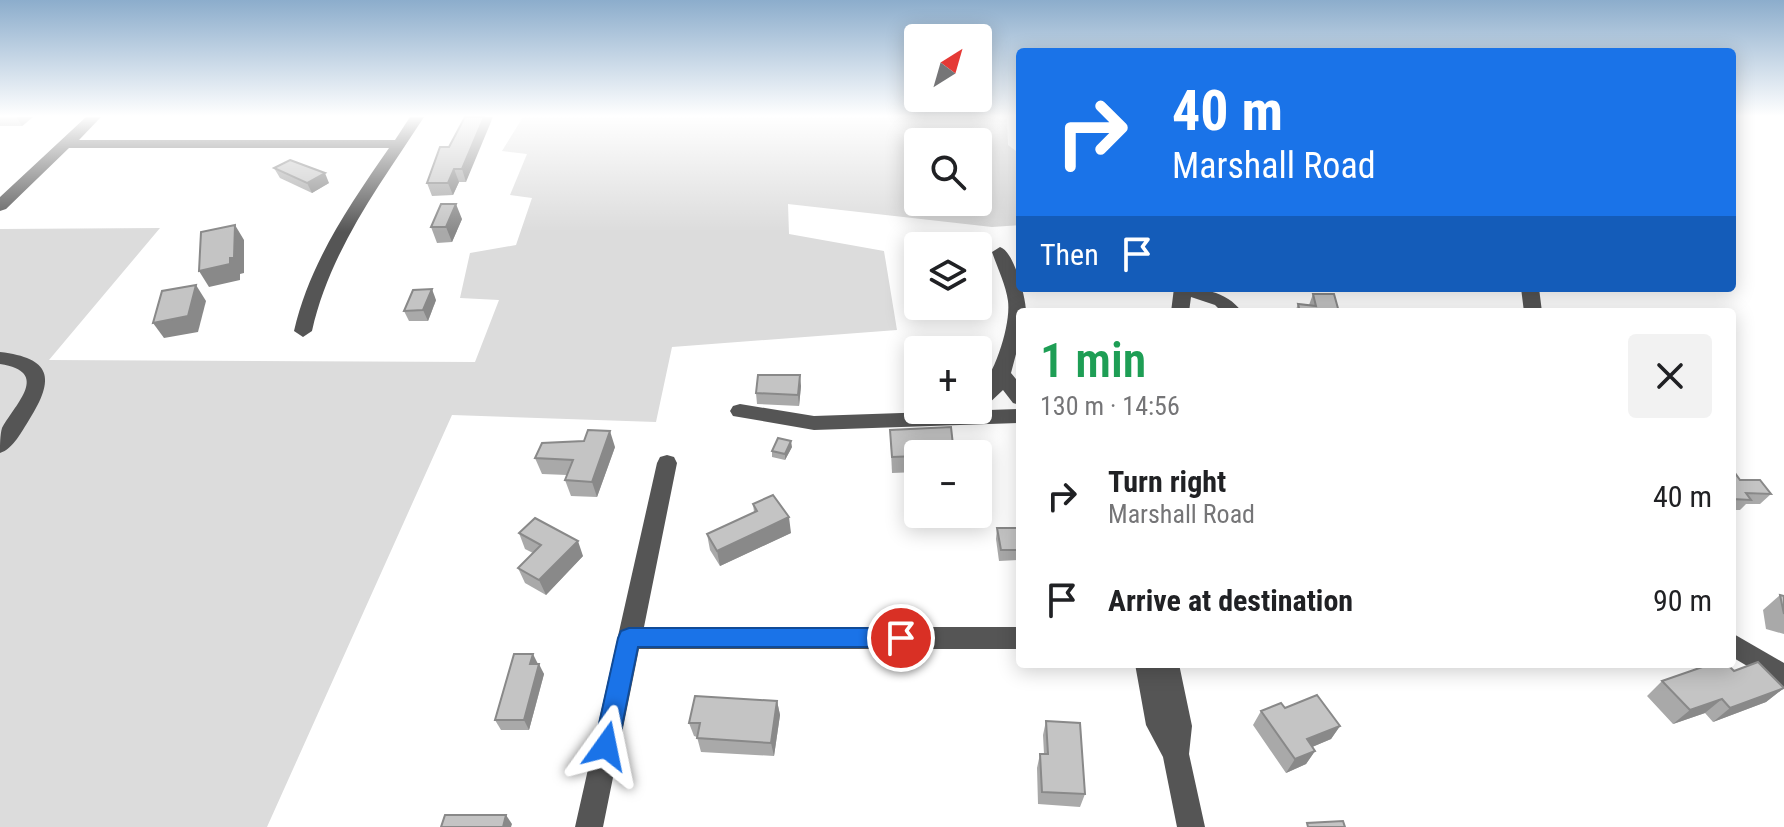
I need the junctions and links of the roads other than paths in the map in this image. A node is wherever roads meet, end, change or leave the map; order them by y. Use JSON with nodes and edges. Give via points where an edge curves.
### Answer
{"nodes":[{"id":1,"x":52,"y":156,"type":"edge"},
{"id":2,"x":392,"y":156,"type":"edge"},
{"id":3,"x":0,"y":206,"type":"edge"},
{"id":4,"x":1000,"y":252,"type":"dead end"},
{"id":5,"x":1181,"y":299,"type":"edge"},
{"id":6,"x":1018,"y":308,"type":"edge"},
{"id":7,"x":1228,"y":308,"type":"edge"},
{"id":8,"x":1016,"y":317,"type":"edge"},
{"id":9,"x":303,"y":331,"type":"dead end"},
{"id":10,"x":0,"y":358,"type":"edge"},
{"id":11,"x":1002,"y":375,"type":"junction"},
{"id":12,"x":992,"y":392,"type":"edge"},
{"id":13,"x":1016,"y":393,"type":"edge"},
{"id":14,"x":740,"y":411,"type":"dead end"},
{"id":15,"x":992,"y":415,"type":"edge"},
{"id":16,"x":1016,"y":416,"type":"edge"},
{"id":17,"x":904,"y":417,"type":"edge"},
{"id":18,"x":0,"y":445,"type":"edge"},
{"id":19,"x":667,"y":463,"type":"dead end"},
{"id":20,"x":629,"y":638,"type":"junction"},
{"id":21,"x":1016,"y":638,"type":"edge"},
{"id":22,"x":1736,"y":647,"type":"edge"},
{"id":23,"x":1148,"y":668,"type":"edge"},
{"id":24,"x":1168,"y":668,"type":"edge"},
{"id":25,"x":1784,"y":677,"type":"edge"},
{"id":26,"x":1176,"y":754,"type":"junction"},
{"id":27,"x":589,"y":827,"type":"edge"},
{"id":28,"x":1191,"y":827,"type":"edge"}],
"edges":[{"from":1,"to":3,"type":"street"},
{"from":2,"to":9,"type":"street","via":[[318,274]]},
{"from":4,"to":6,"type":"street"},
{"from":5,"to":7,"type":"street","via":[[1216,299]]},
{"from":8,"to":11,"type":"street"},
{"from":10,"to":18,"type":"street","via":[[24,362],[37,381],[34,400]]},
{"from":11,"to":12,"type":"street"},
{"from":11,"to":13,"type":"street"},
{"from":14,"to":17,"type":"street","via":[[814,423]]},
{"from":15,"to":16,"type":"street"},
{"from":19,"to":20,"type":"street"},
{"from":20,"to":21,"type":"street"},
{"from":20,"to":27,"type":"street"},
{"from":22,"to":25,"type":"street"},
{"from":23,"to":26,"type":"street","via":[[1159,725]]},
{"from":24,"to":26,"type":"street","via":[[1179,726]]},
{"from":26,"to":28,"type":"street"}]}
